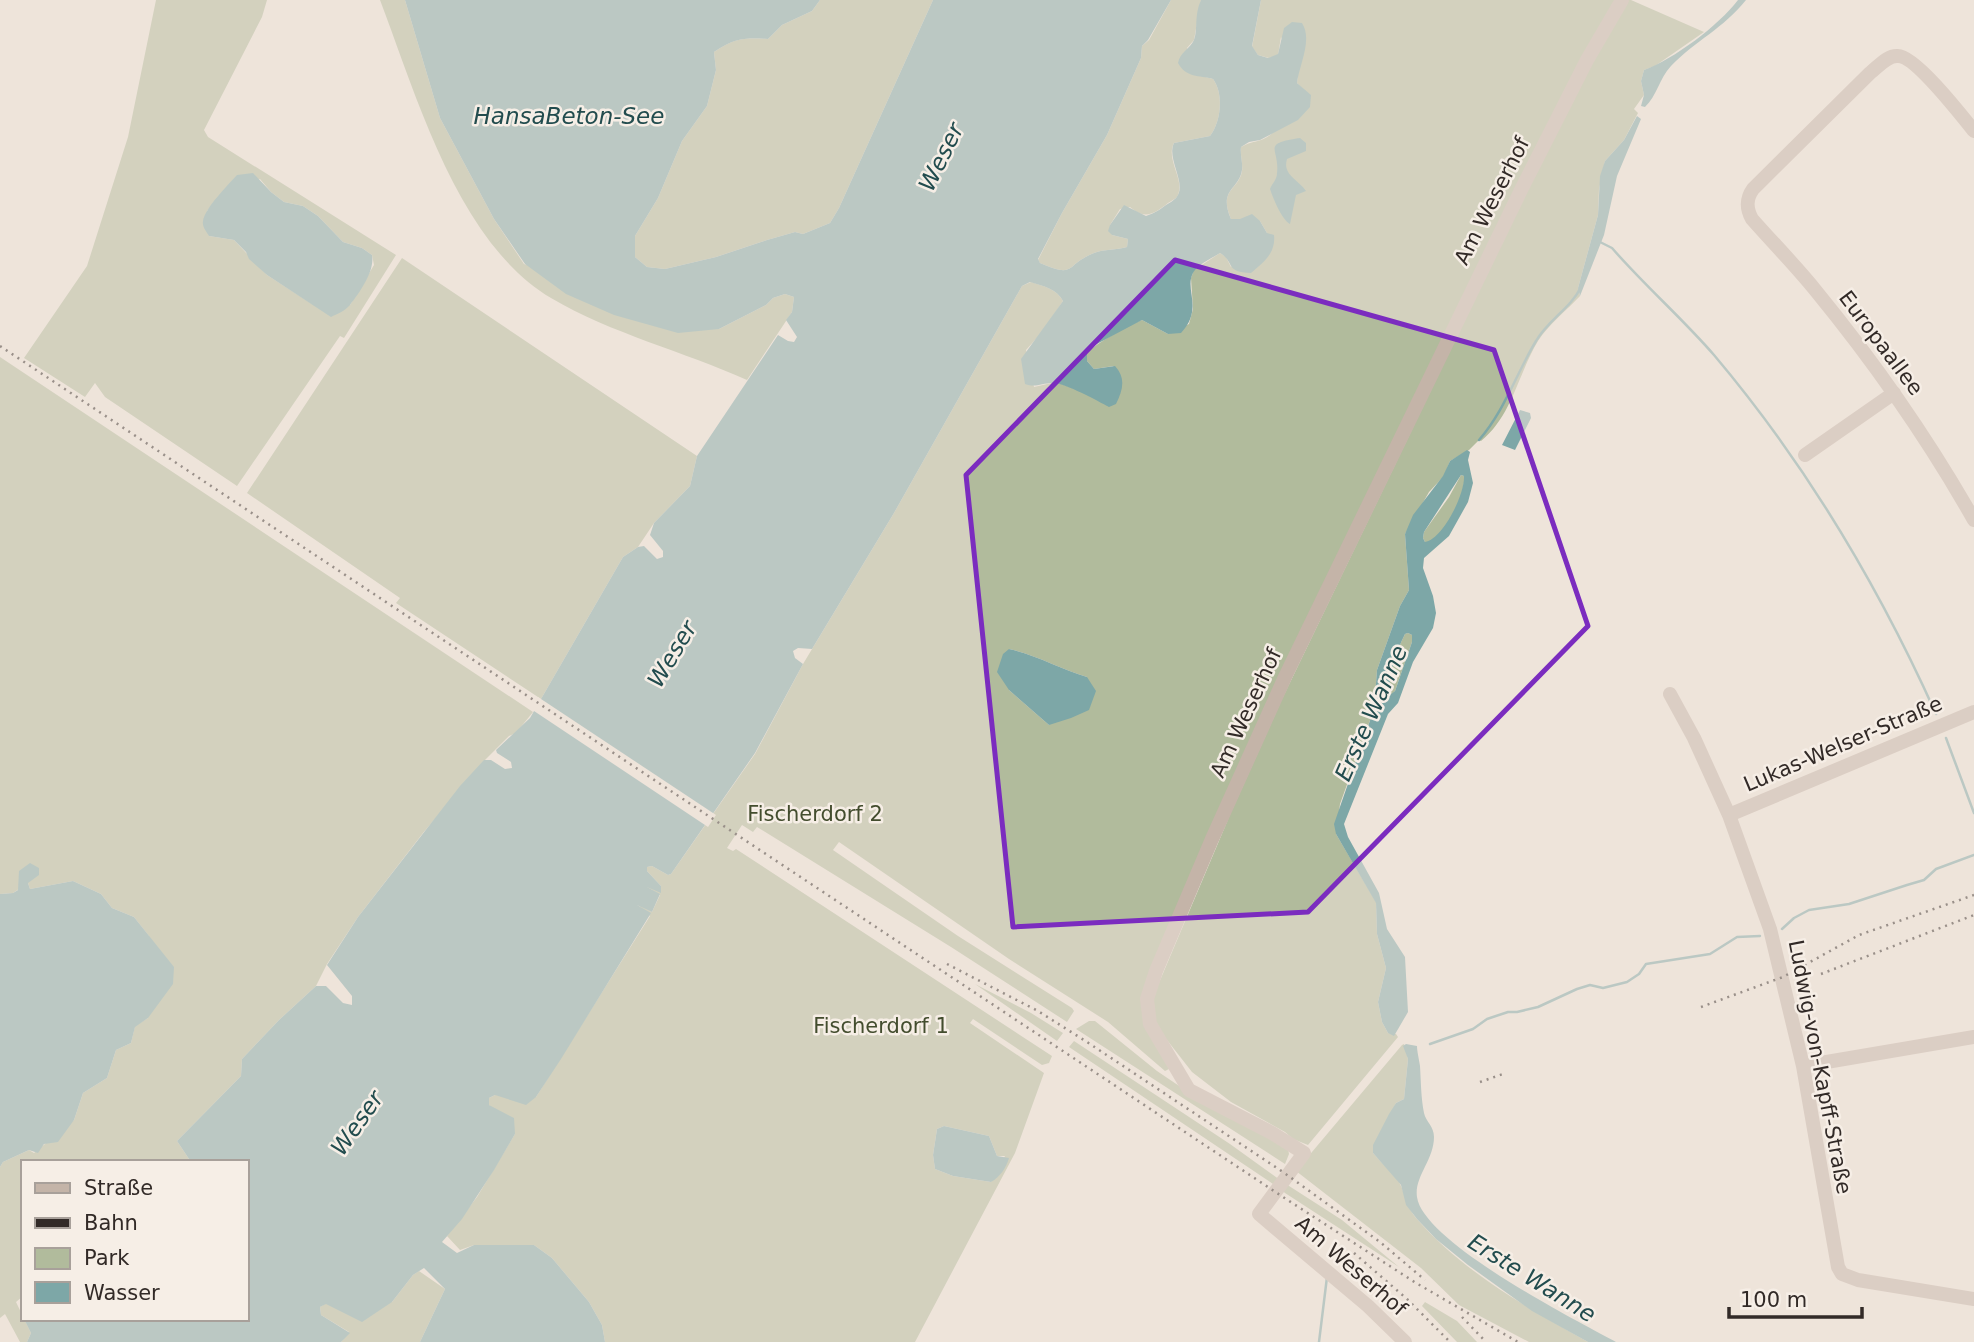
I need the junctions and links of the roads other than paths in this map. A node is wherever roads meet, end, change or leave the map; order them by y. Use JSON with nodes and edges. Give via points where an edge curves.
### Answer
{"nodes":[{"id":1,"x":1622,"y":0,"type":"edge"},
{"id":2,"x":1974,"y":131,"type":"edge"},
{"id":3,"x":1894,"y":393,"type":"junction"},
{"id":4,"x":1805,"y":455,"type":"dead end"},
{"id":5,"x":1974,"y":520,"type":"edge"},
{"id":6,"x":1670,"y":694,"type":"dead end"},
{"id":7,"x":1974,"y":712,"type":"edge"},
{"id":8,"x":1729,"y":815,"type":"junction"},
{"id":9,"x":1974,"y":1037,"type":"edge"},
{"id":10,"x":1803,"y":1066,"type":"junction"},
{"id":11,"x":1974,"y":1299,"type":"edge"},
{"id":12,"x":1405,"y":1342,"type":"edge"}],
"edges":[{"from":1,"to":12,"type":"street","name":"Am Weserhof","via":[[1521,190],[1285,677],[1147,999],[1150,1024],[1189,1090],[1304,1153],[1259,1214]]},
{"from":2,"to":3,"type":"street","name":"Europaallee","via":[[1914,64],[1901,56],[1892,57],[1870,73],[1748,198],[1752,219],[1815,289]]},
{"from":3,"to":4,"type":"street"},
{"from":3,"to":5,"type":"street","name":"Europaallee"},
{"from":6,"to":8,"type":"street","name":"Ludwig-von-Kapff-Straße"},
{"from":7,"to":8,"type":"street","name":"Lukas-Welser-Straße"},
{"from":8,"to":10,"type":"street","name":"Ludwig-von-Kapff-Straße","via":[[1770,929]]},
{"from":9,"to":10,"type":"street"},
{"from":10,"to":11,"type":"street","name":"Ludwig-von-Kapff-Straße","via":[[1842,1274]]}]}
